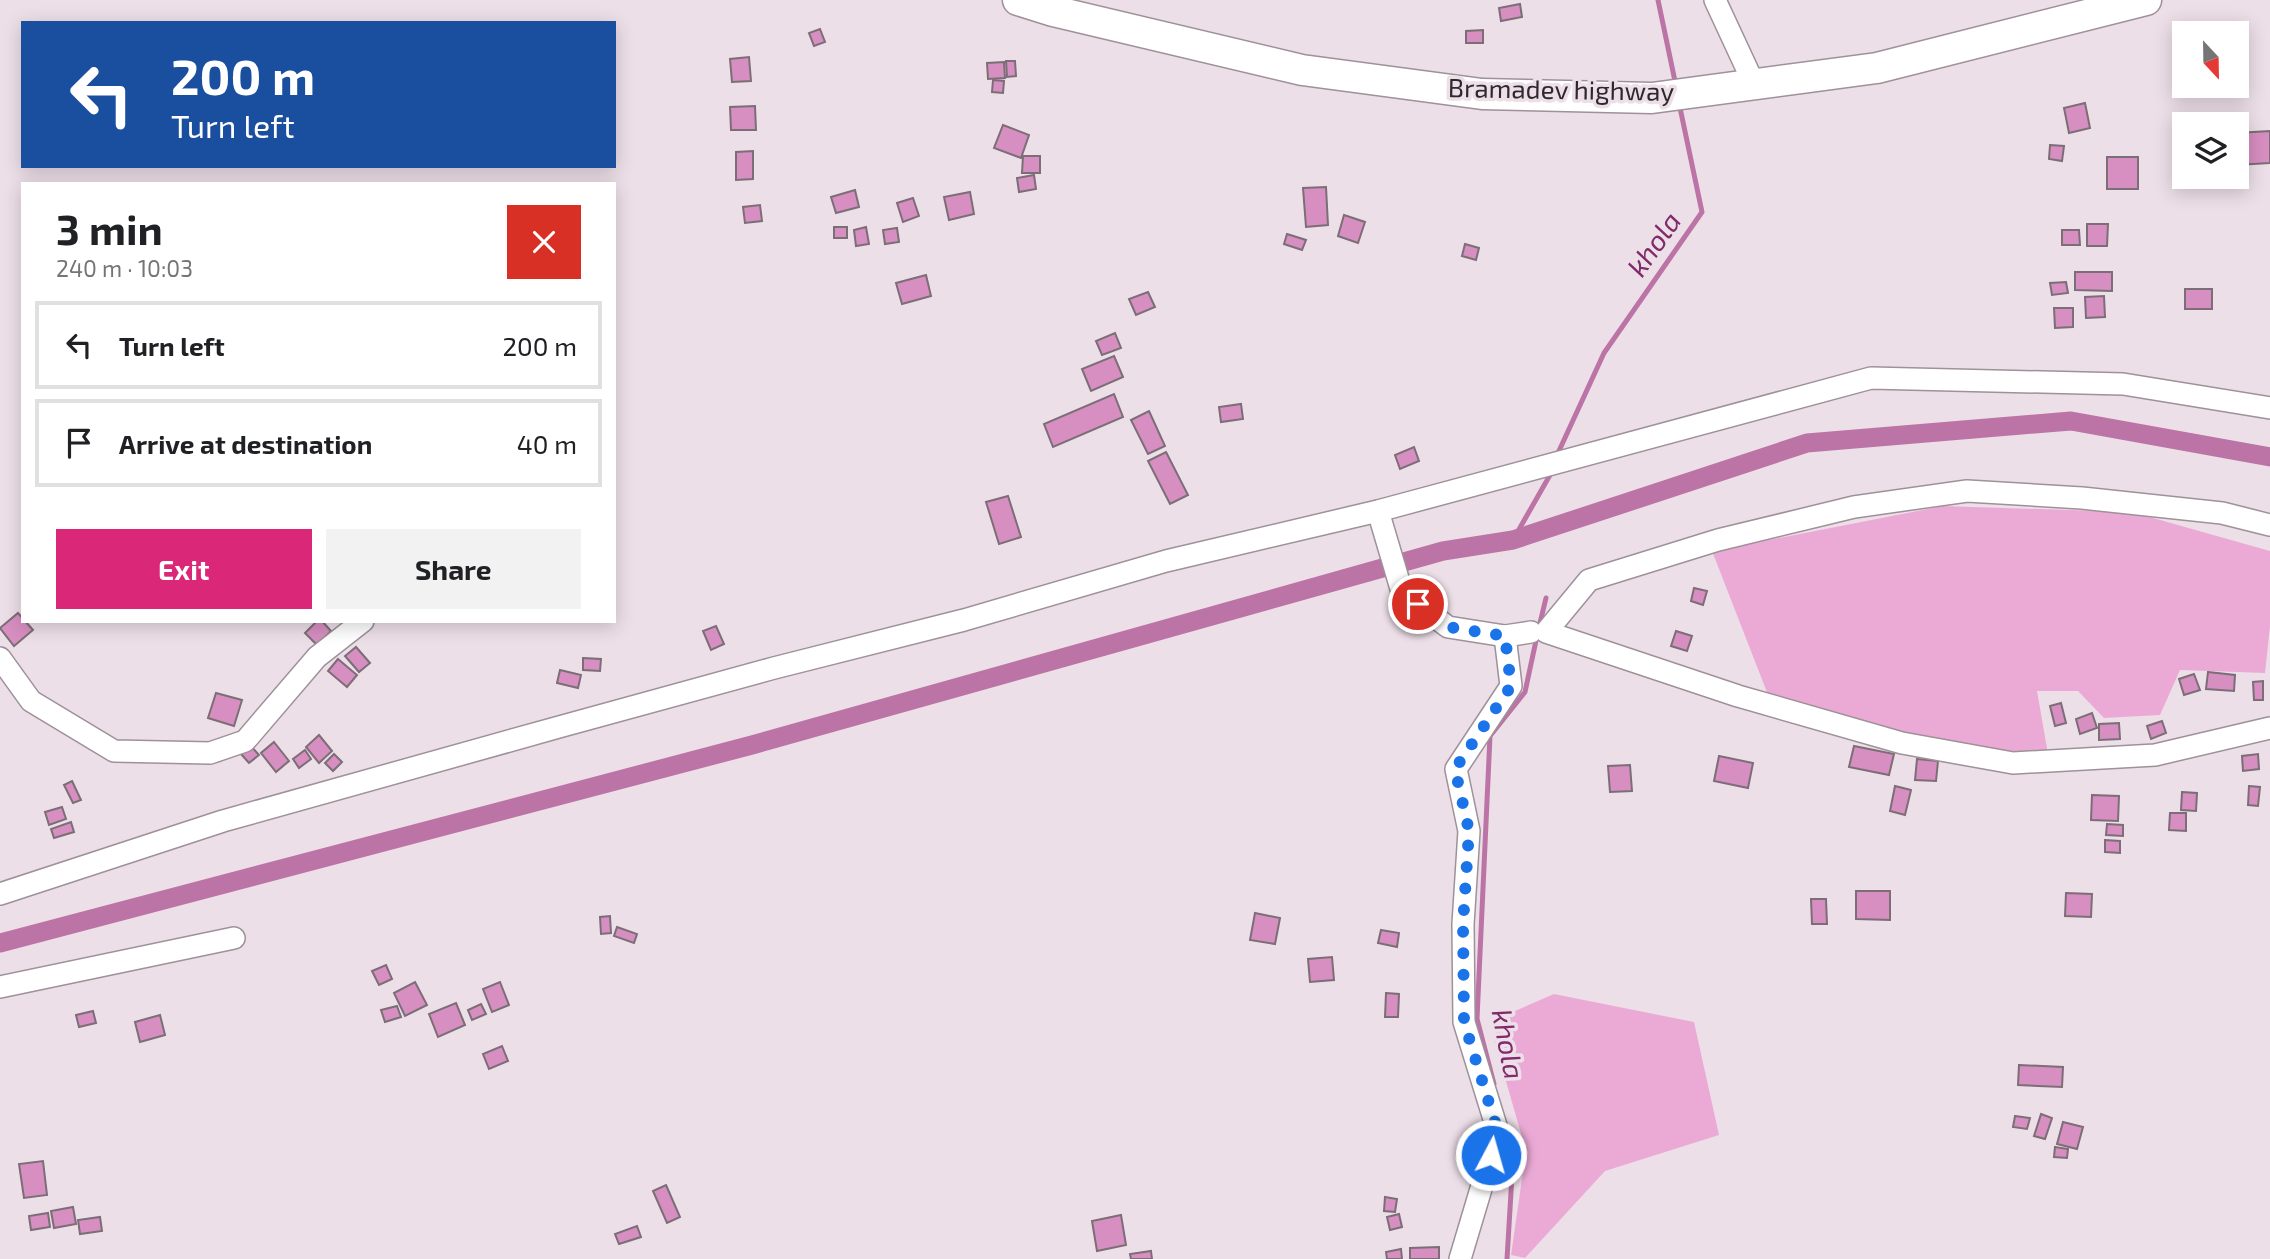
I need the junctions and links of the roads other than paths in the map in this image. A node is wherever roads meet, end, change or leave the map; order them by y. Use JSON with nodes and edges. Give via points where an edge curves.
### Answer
{"nodes":[{"id":1,"x":1018,"y":0,"type":"edge"},
{"id":2,"x":1715,"y":0,"type":"edge"},
{"id":3,"x":2146,"y":0,"type":"edge"},
{"id":4,"x":1740,"y":86,"type":"junction"},
{"id":5,"x":2270,"y":408,"type":"edge"},
{"id":6,"x":1378,"y":511,"type":"junction"},
{"id":7,"x":2270,"y":525,"type":"edge"},
{"id":8,"x":360,"y":623,"type":"edge"},
{"id":9,"x":1531,"y":632,"type":"dead end"},
{"id":10,"x":1505,"y":636,"type":"junction"},
{"id":11,"x":0,"y":658,"type":"edge"},
{"id":12,"x":2270,"y":728,"type":"edge"},
{"id":13,"x":0,"y":894,"type":"edge"},
{"id":14,"x":234,"y":938,"type":"dead end"},
{"id":15,"x":0,"y":987,"type":"edge"},
{"id":16,"x":1460,"y":1259,"type":"edge"}],
"edges":[{"from":1,"to":4,"type":"street","name":"Bramadev highway","via":[[1302,70],[1482,94],[1652,98]]},
{"from":2,"to":4,"type":"street"},
{"from":3,"to":4,"type":"street","name":"Bramadev highway","via":[[1877,68]]},
{"from":5,"to":6,"type":"street","via":[[2123,384],[1871,378]]},
{"from":6,"to":10,"type":"street","via":[[1402,592],[1448,627]]},
{"from":6,"to":13,"type":"street","via":[[1166,561],[964,621],[774,668],[250,813]]},
{"from":7,"to":12,"type":"street","via":[[2222,513],[1967,491],[1854,507],[1718,540],[1589,580],[1546,632],[1738,696],[1902,743],[2013,763],[2155,755]]},
{"from":8,"to":11,"type":"street","via":[[317,657],[245,741],[210,753],[114,751],[31,701]]},
{"from":9,"to":10,"type":"street"},
{"from":10,"to":16,"type":"street","via":[[1511,686],[1455,769],[1469,831],[1463,924],[1464,1022],[1498,1132]]},
{"from":14,"to":15,"type":"street"}]}
